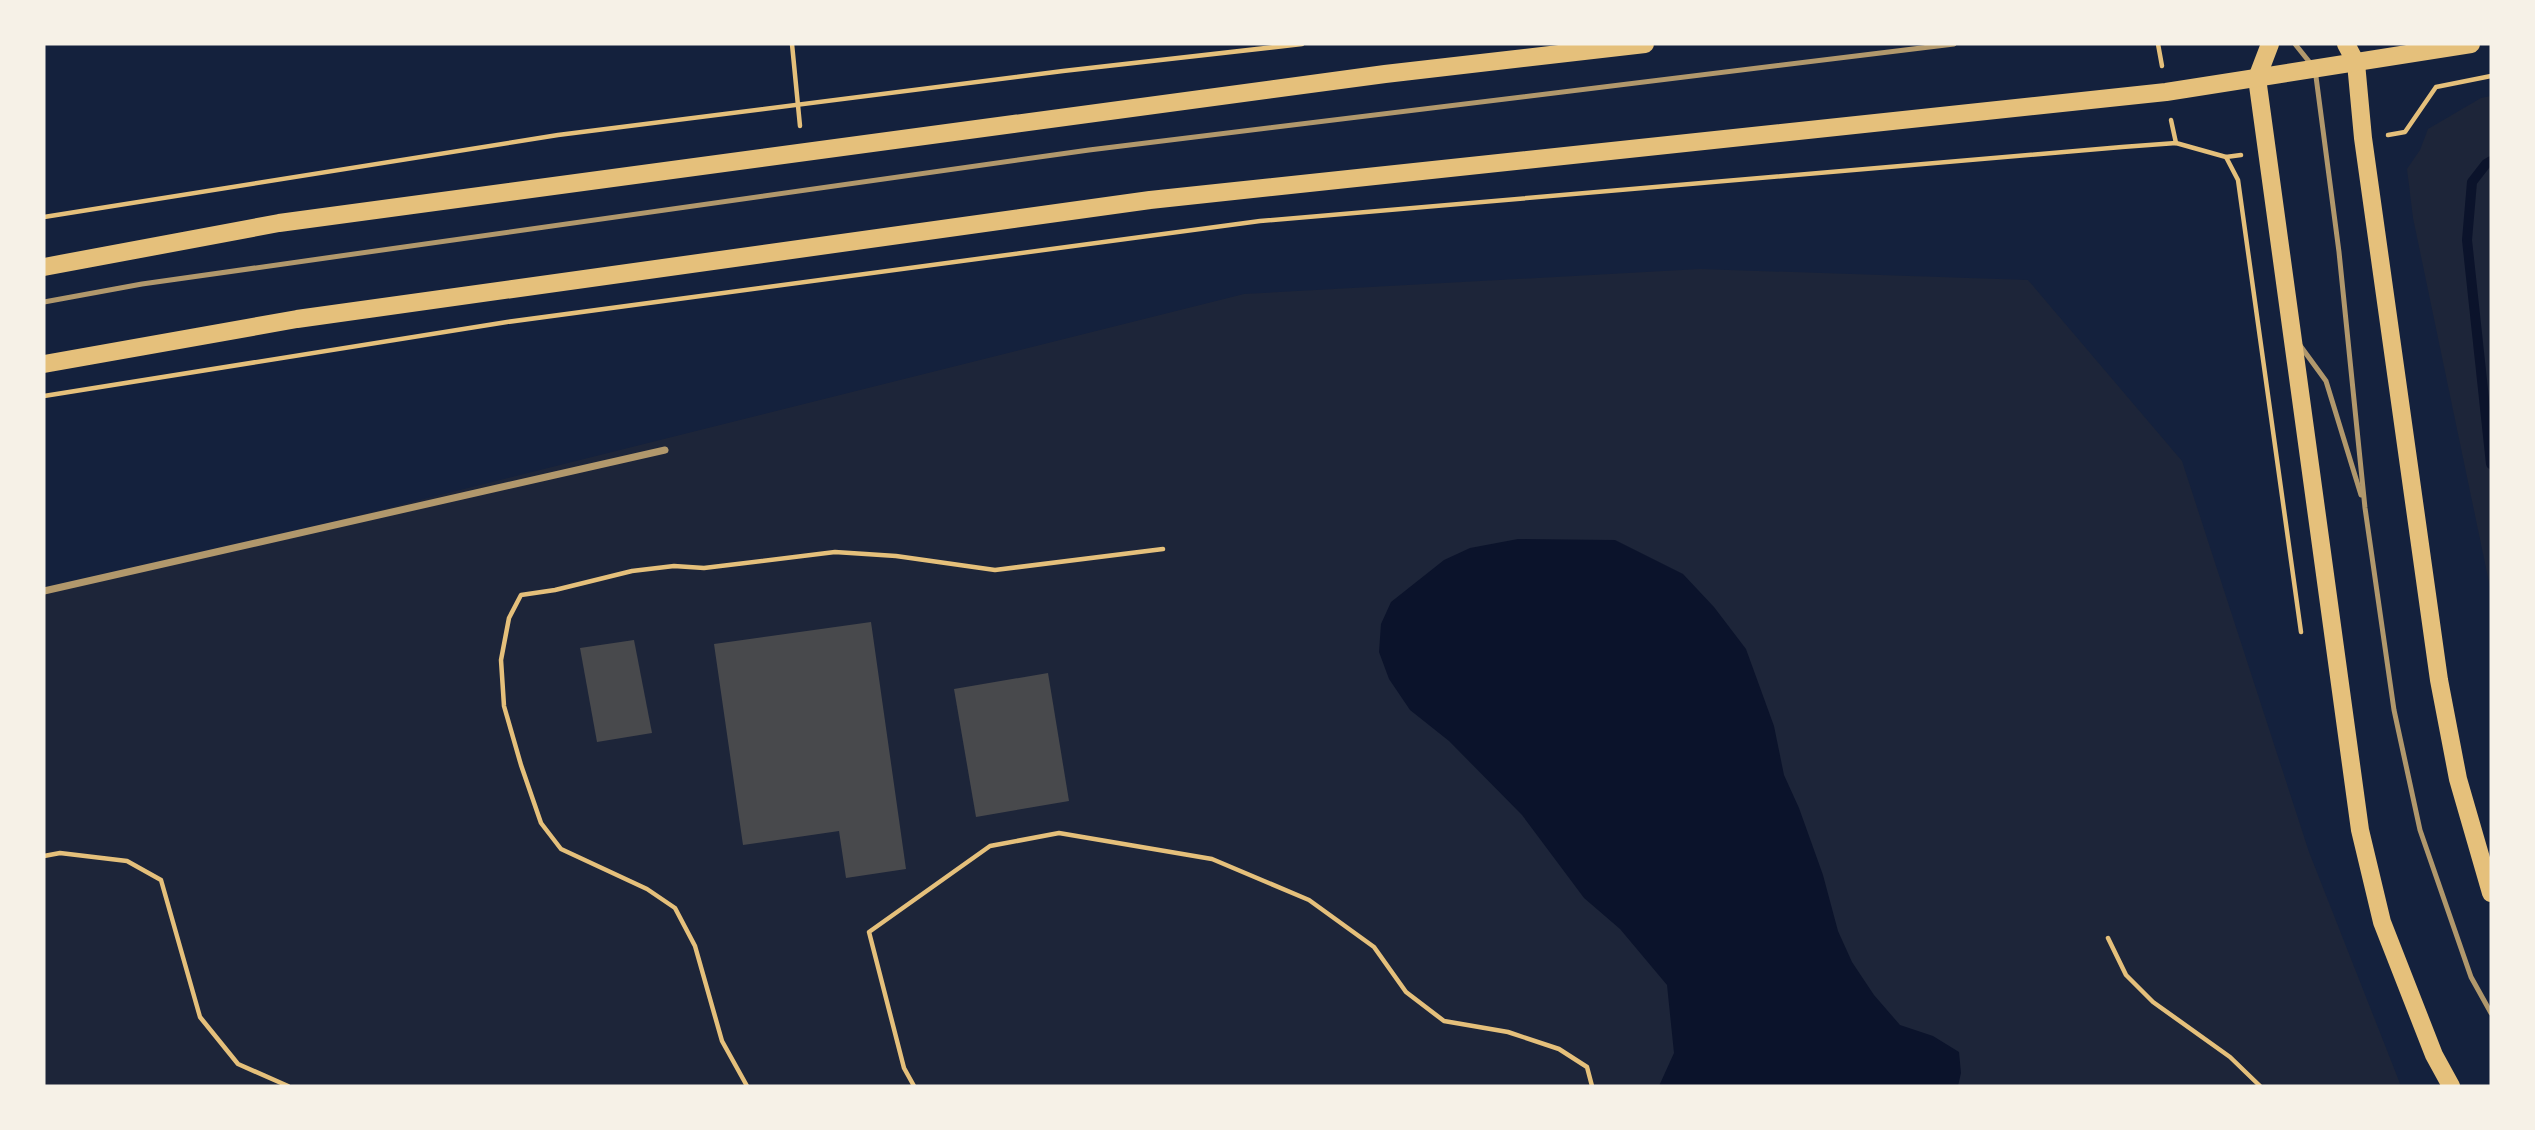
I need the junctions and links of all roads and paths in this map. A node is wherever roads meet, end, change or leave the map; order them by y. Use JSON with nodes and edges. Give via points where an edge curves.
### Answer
{"nodes":[{"id":1,"x":792,"y":44,"type":"edge"},
{"id":2,"x":1302,"y":44,"type":"edge"},
{"id":3,"x":1645,"y":44,"type":"edge"},
{"id":4,"x":1954,"y":44,"type":"edge"},
{"id":5,"x":2270,"y":44,"type":"edge"},
{"id":6,"x":2295,"y":44,"type":"edge"},
{"id":7,"x":2346,"y":44,"type":"edge"},
{"id":8,"x":2471,"y":44,"type":"edge"},
{"id":9,"x":2356,"y":63,"type":"junction"},
{"id":10,"x":2315,"y":69,"type":"junction"},
{"id":11,"x":2491,"y":76,"type":"edge"},
{"id":12,"x":2257,"y":78,"type":"junction"},
{"id":13,"x":797,"y":105,"type":"junction"},
{"id":14,"x":2405,"y":132,"type":"dead end"},
{"id":15,"x":2226,"y":157,"type":"dead end"},
{"id":16,"x":44,"y":217,"type":"edge"},
{"id":17,"x":44,"y":267,"type":"edge"},
{"id":18,"x":44,"y":302,"type":"edge"},
{"id":19,"x":2290,"y":332,"type":"junction"},
{"id":20,"x":44,"y":364,"type":"edge"},
{"id":21,"x":44,"y":396,"type":"edge"},
{"id":22,"x":665,"y":450,"type":"dead end"},
{"id":23,"x":2365,"y":508,"type":"junction"},
{"id":24,"x":1163,"y":550,"type":"dead end"},
{"id":25,"x":44,"y":591,"type":"edge"},
{"id":26,"x":44,"y":856,"type":"edge"},
{"id":27,"x":2491,"y":893,"type":"edge"},
{"id":28,"x":2108,"y":938,"type":"dead end"},
{"id":29,"x":2491,"y":1013,"type":"edge"},
{"id":30,"x":288,"y":1086,"type":"edge"},
{"id":31,"x":747,"y":1086,"type":"edge"},
{"id":32,"x":914,"y":1086,"type":"edge"},
{"id":33,"x":1592,"y":1086,"type":"edge"},
{"id":34,"x":2260,"y":1086,"type":"edge"},
{"id":35,"x":2451,"y":1086,"type":"edge"}],
"edges":[{"from":1,"to":13,"type":"path"},
{"from":2,"to":13,"type":"path"},
{"from":3,"to":17,"type":"main road","via":[[1385,74],[279,223]]},
{"from":4,"to":18,"type":"lane","via":[[1088,150],[169,280]]},
{"from":5,"to":12,"type":"main road"},
{"from":6,"to":10,"type":"lane"},
{"from":7,"to":9,"type":"main road"},
{"from":8,"to":9,"type":"main road"},
{"from":9,"to":10,"type":"main road"},
{"from":9,"to":27,"type":"main road","via":[[2439,680],[2458,779]]},
{"from":10,"to":12,"type":"main road"},
{"from":10,"to":23,"type":"lane"},
{"from":11,"to":14,"type":"path","via":[[2436,87]]},
{"from":12,"to":19,"type":"main road"},
{"from":12,"to":20,"type":"main road","via":[[2166,92],[1150,200],[297,319]]},
{"from":13,"to":16,"type":"path","via":[[558,135]]},
{"from":15,"to":21,"type":"path","via":[[2176,143],[2122,146],[1259,221],[507,322]]},
{"from":19,"to":23,"type":"lane","via":[[2326,381]]},
{"from":19,"to":35,"type":"main road","via":[[2360,830],[2382,922],[2434,1055]]},
{"from":22,"to":25,"type":"street"},
{"from":23,"to":29,"type":"lane","via":[[2394,710],[2420,830],[2471,977]]},
{"from":24,"to":31,"type":"path","via":[[995,570],[835,552],[704,568],[632,571],[521,595],[509,618],[501,660],[504,706],[541,823],[562,849],[647,888],[675,908],[695,946],[722,1041]]},
{"from":26,"to":30,"type":"path","via":[[60,853],[127,861],[161,880],[200,1017],[238,1064]]},
{"from":28,"to":34,"type":"path","via":[[2126,975],[2153,1002],[2230,1057]]},
{"from":32,"to":33,"type":"path","via":[[904,1068],[869,932],[990,846],[1059,833],[1212,859],[1309,900],[1374,947],[1406,992],[1444,1021],[1508,1032],[1559,1049],[1587,1067]]}]}
